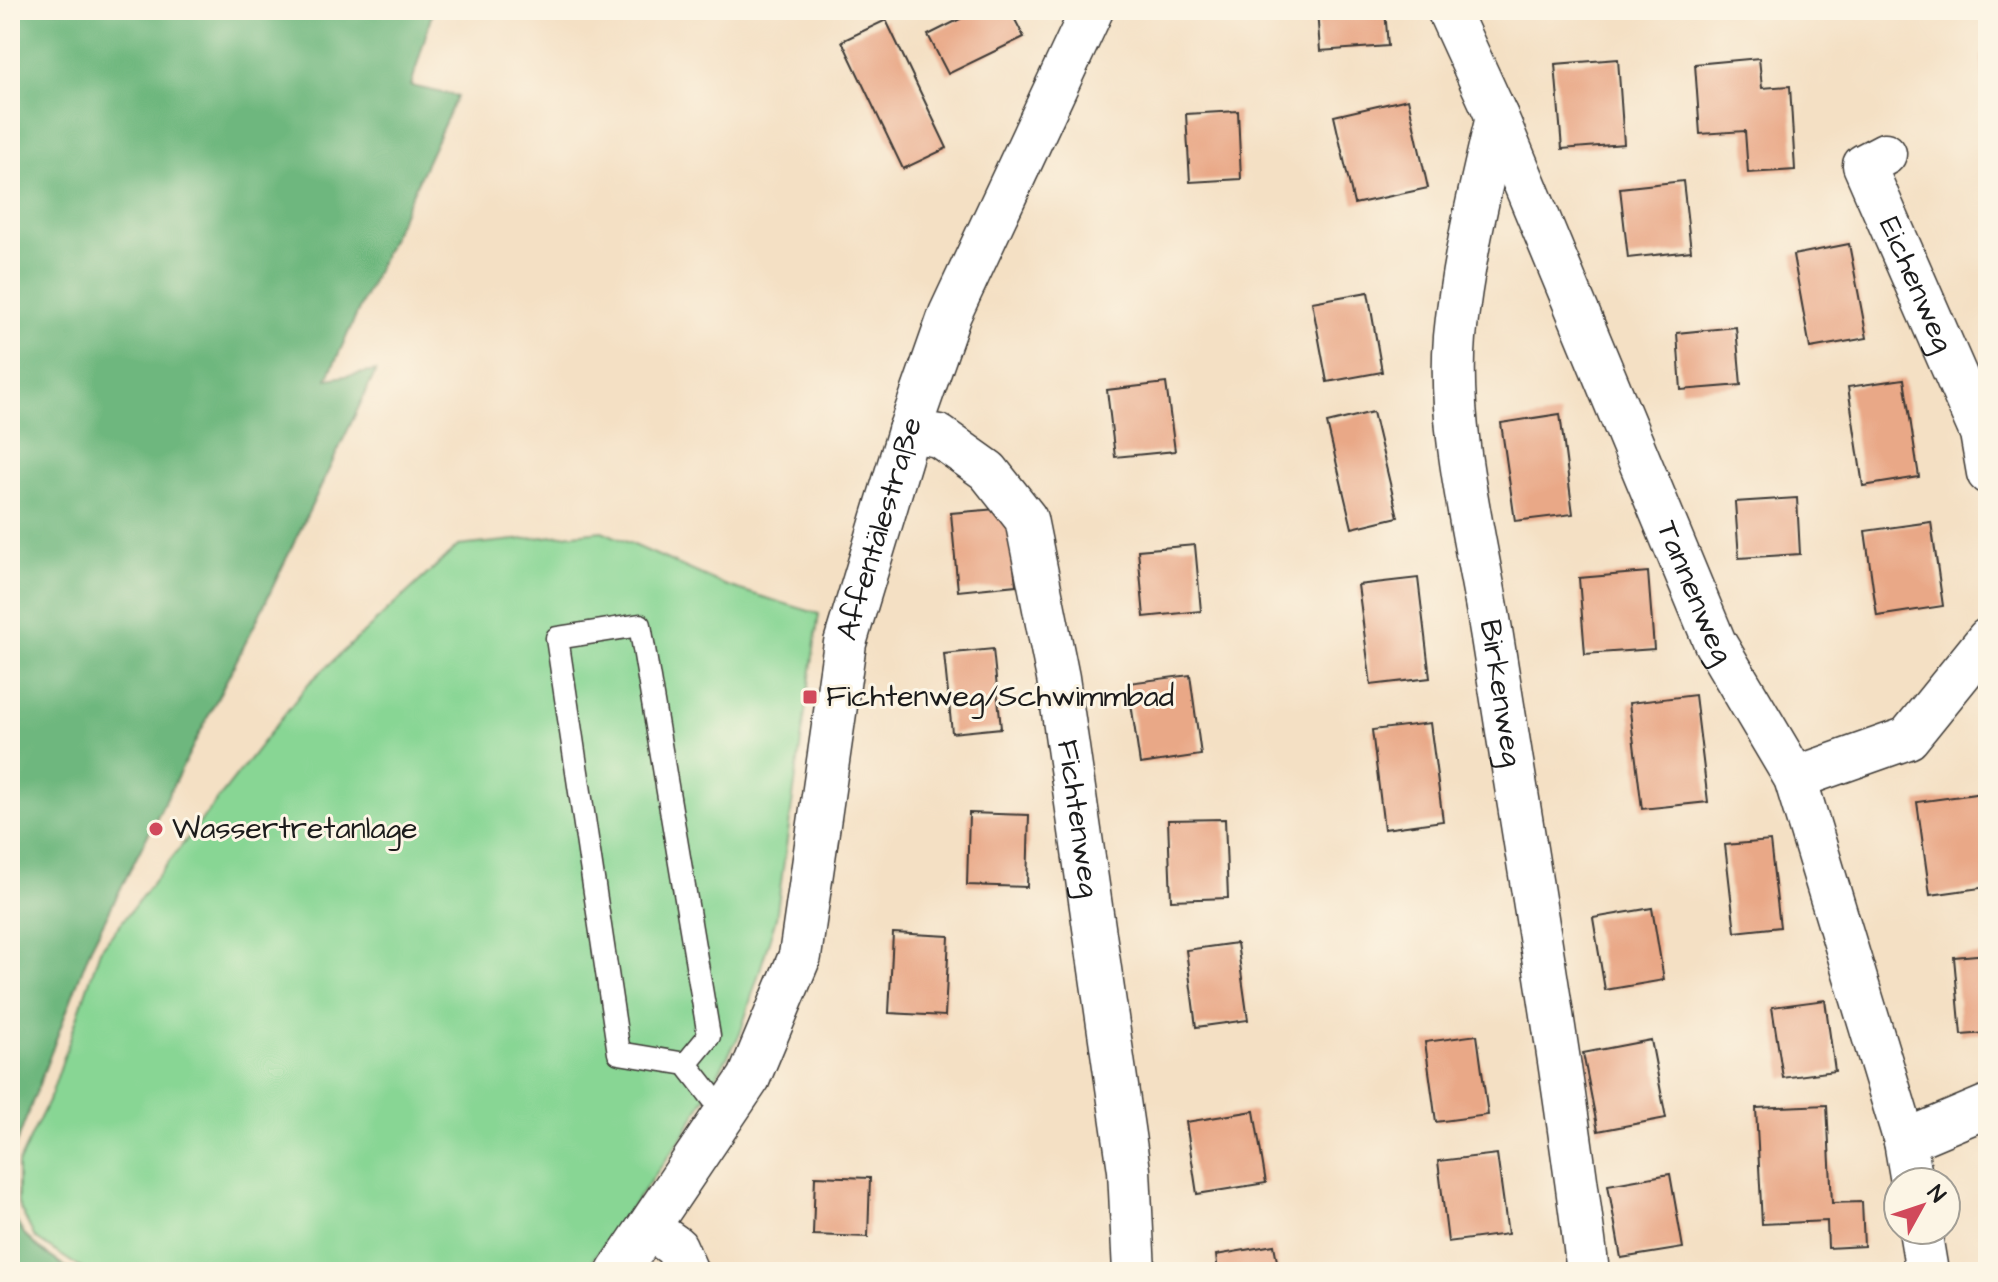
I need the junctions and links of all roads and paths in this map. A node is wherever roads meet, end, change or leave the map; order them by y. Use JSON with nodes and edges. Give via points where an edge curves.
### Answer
{"nodes":[{"id":1,"x":1092,"y":10,"type":"edge"},
{"id":2,"x":1448,"y":10,"type":"edge"},
{"id":3,"x":1497,"y":117,"type":"junction"},
{"id":4,"x":1885,"y":154,"type":"dead end"},
{"id":5,"x":909,"y":431,"type":"junction"},
{"id":6,"x":1988,"y":473,"type":"edge"},
{"id":7,"x":1988,"y":639,"type":"edge"},
{"id":8,"x":1795,"y":778,"type":"junction"},
{"id":9,"x":686,"y":1064,"type":"junction"},
{"id":10,"x":1988,"y":1106,"type":"edge"},
{"id":11,"x":725,"y":1114,"type":"junction"},
{"id":12,"x":1905,"y":1141,"type":"junction"},
{"id":13,"x":1909,"y":1166,"type":"edge"},
{"id":14,"x":649,"y":1228,"type":"junction"},
{"id":15,"x":1923,"y":1246,"type":"edge"},
{"id":16,"x":618,"y":1272,"type":"edge"},
{"id":17,"x":687,"y":1272,"type":"edge"},
{"id":18,"x":1134,"y":1272,"type":"edge"},
{"id":19,"x":1588,"y":1272,"type":"edge"},
{"id":20,"x":1927,"y":1272,"type":"edge"}],
"edges":[{"from":1,"to":5,"type":"street","name":"Affentälestraße","via":[[950,314]]},
{"from":2,"to":3,"type":"street","name":"Tannenweg"},
{"from":3,"to":8,"type":"street","name":"Tannenweg","via":[[1715,643]]},
{"from":3,"to":19,"type":"street","name":"Birkenweg","via":[[1469,238],[1455,339],[1457,435],[1486,593]]},
{"from":4,"to":6,"type":"street","name":"Eichenweg","via":[[1864,165],[1981,433]]},
{"from":5,"to":11,"type":"street","name":"Affentälestraße","via":[[845,643],[800,956],[749,1078]]},
{"from":5,"to":18,"type":"street","name":"Fichtenweg","via":[[939,436],[988,471],[1029,530],[1058,678],[1129,1170]]},
{"from":7,"to":8,"type":"street","via":[[1908,738]]},
{"from":8,"to":12,"type":"street","name":"Tannenweg"},
{"from":9,"to":9,"type":"lane","via":[[709,1036],[640,625],[557,638],[619,1053]]},
{"from":9,"to":11,"type":"lane"},
{"from":10,"to":12,"type":"street"},
{"from":11,"to":14,"type":"street","name":"Affentälestraße"},
{"from":12,"to":13,"type":"street","name":"Tannenweg"},
{"from":14,"to":16,"type":"street","name":"Affentälestraße"},
{"from":14,"to":17,"type":"street","via":[[676,1247]]},
{"from":15,"to":20,"type":"street"}]}
